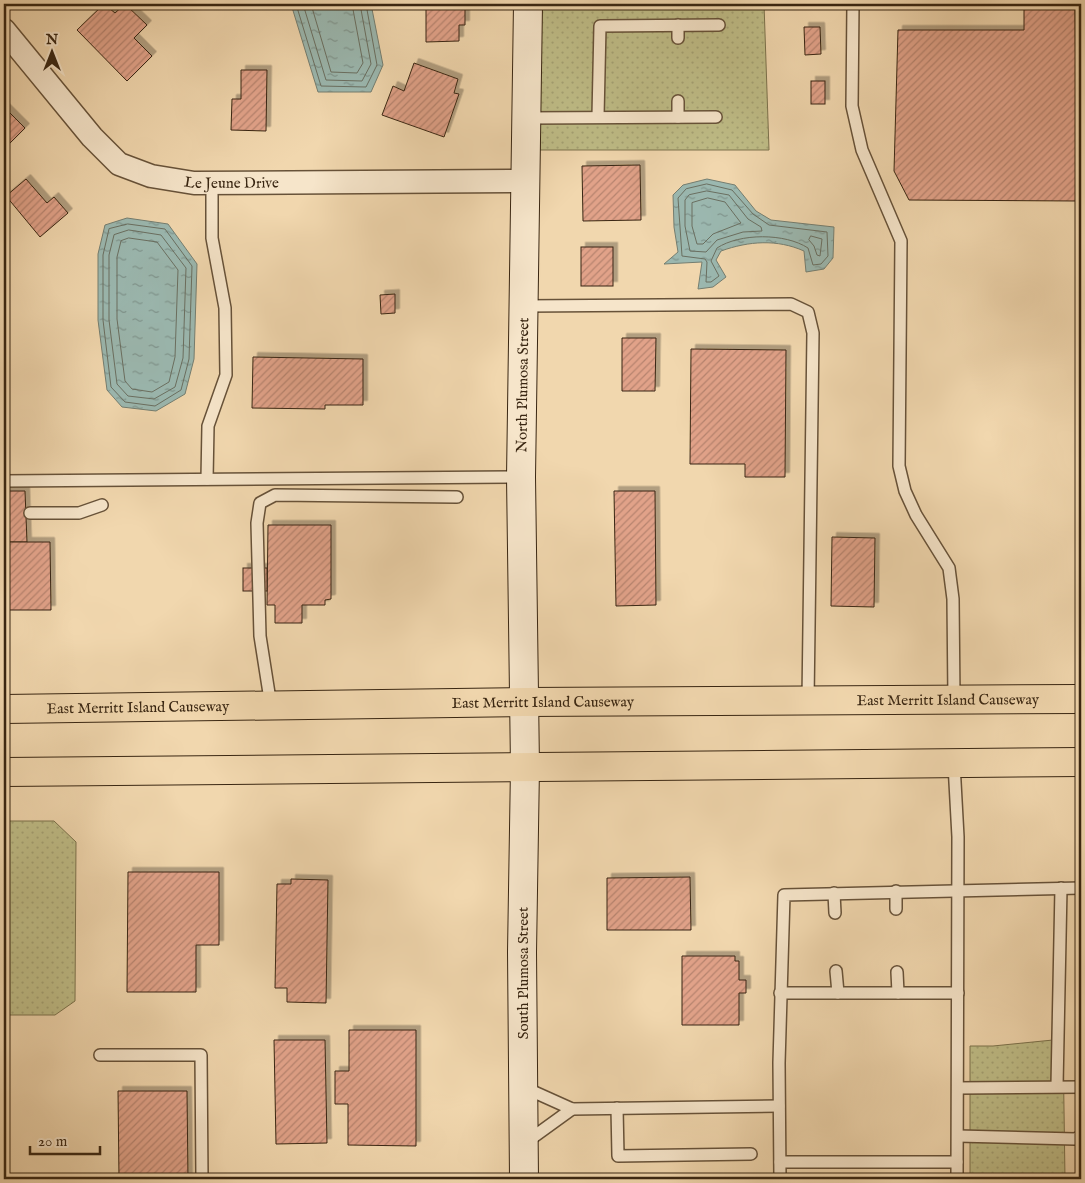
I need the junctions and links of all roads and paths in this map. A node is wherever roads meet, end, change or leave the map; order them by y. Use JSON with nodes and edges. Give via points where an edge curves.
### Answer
{"nodes":[{"id":1,"x":528,"y":4,"type":"edge"},
{"id":2,"x":853,"y":4,"type":"edge"},
{"id":3,"x":719,"y":24,"type":"dead end"},
{"id":4,"x":678,"y":25,"type":"junction"},
{"id":5,"x":4,"y":30,"type":"edge"},
{"id":6,"x":678,"y":38,"type":"dead end"},
{"id":7,"x":678,"y":101,"type":"dead end"},
{"id":8,"x":598,"y":116,"type":"junction"},
{"id":9,"x":678,"y":117,"type":"junction"},
{"id":10,"x":716,"y":117,"type":"dead end"},
{"id":11,"x":526,"y":118,"type":"junction"},
{"id":12,"x":526,"y":181,"type":"junction"},
{"id":13,"x":212,"y":183,"type":"junction"},
{"id":14,"x":525,"y":306,"type":"junction"},
{"id":15,"x":521,"y":477,"type":"junction"},
{"id":16,"x":207,"y":479,"type":"junction"},
{"id":17,"x":4,"y":481,"type":"edge"},
{"id":18,"x":457,"y":497,"type":"dead end"},
{"id":19,"x":102,"y":505,"type":"dead end"},
{"id":20,"x":30,"y":513,"type":"dead end"},
{"id":21,"x":1081,"y":698,"type":"edge"},
{"id":22,"x":954,"y":699,"type":"junction"},
{"id":23,"x":808,"y":700,"type":"junction"},
{"id":24,"x":524,"y":702,"type":"junction"},
{"id":25,"x":271,"y":706,"type":"junction"},
{"id":26,"x":4,"y":709,"type":"edge"},
{"id":27,"x":1081,"y":748,"type":"edge"},
{"id":28,"x":1081,"y":762,"type":"edge"},
{"id":29,"x":1013,"y":763,"type":"junction"},
{"id":30,"x":954,"y":764,"type":"junction"},
{"id":31,"x":525,"y":767,"type":"junction"},
{"id":32,"x":4,"y":772,"type":"edge"},
{"id":33,"x":1061,"y":888,"type":"junction"},
{"id":34,"x":1081,"y":888,"type":"edge"},
{"id":35,"x":958,"y":890,"type":"junction"},
{"id":36,"x":896,"y":892,"type":"junction"},
{"id":37,"x":834,"y":893,"type":"junction"},
{"id":38,"x":896,"y":909,"type":"dead end"},
{"id":39,"x":835,"y":913,"type":"dead end"},
{"id":40,"x":836,"y":971,"type":"dead end"},
{"id":41,"x":897,"y":972,"type":"dead end"},
{"id":42,"x":780,"y":993,"type":"junction"},
{"id":43,"x":838,"y":993,"type":"junction"},
{"id":44,"x":958,"y":993,"type":"junction"},
{"id":45,"x":898,"y":994,"type":"junction"},
{"id":46,"x":100,"y":1055,"type":"dead end"},
{"id":47,"x":1057,"y":1086,"type":"junction"},
{"id":48,"x":523,"y":1087,"type":"junction"},
{"id":49,"x":1081,"y":1087,"type":"edge"},
{"id":50,"x":958,"y":1088,"type":"junction"},
{"id":51,"x":779,"y":1106,"type":"junction"},
{"id":52,"x":617,"y":1108,"type":"junction"},
{"id":53,"x":572,"y":1109,"type":"junction"},
{"id":54,"x":958,"y":1136,"type":"junction"},
{"id":55,"x":1081,"y":1136,"type":"edge"},
{"id":56,"x":524,"y":1144,"type":"junction"},
{"id":57,"x":751,"y":1154,"type":"dead end"},
{"id":58,"x":780,"y":1162,"type":"junction"},
{"id":59,"x":957,"y":1162,"type":"junction"},
{"id":60,"x":202,"y":1179,"type":"edge"},
{"id":61,"x":524,"y":1179,"type":"edge"},
{"id":62,"x":780,"y":1179,"type":"edge"},
{"id":63,"x":957,"y":1179,"type":"edge"}],
"edges":[{"from":1,"to":11,"type":"street","name":"North Plumosa Street"},
{"from":2,"to":22,"type":"lane","via":[[852,106],[862,150],[900,241],[899,466],[905,491],[916,515],[949,568],[953,599]]},
{"from":3,"to":4,"type":"lane"},
{"from":4,"to":6,"type":"lane"},
{"from":4,"to":8,"type":"lane","via":[[600,26]]},
{"from":5,"to":13,"type":"street","name":"Le Jeune Drive","via":[[92,138],[119,164],[150,176]]},
{"from":7,"to":9,"type":"lane"},
{"from":8,"to":9,"type":"lane"},
{"from":8,"to":11,"type":"lane"},
{"from":9,"to":10,"type":"lane"},
{"from":11,"to":12,"type":"street","name":"North Plumosa Street"},
{"from":12,"to":13,"type":"street","name":"Le Jeune Drive"},
{"from":12,"to":14,"type":"street","name":"North Plumosa Street"},
{"from":13,"to":16,"type":"lane","via":[[212,238],[225,308],[226,374],[208,426]]},
{"from":14,"to":15,"type":"street","name":"North Plumosa Street"},
{"from":14,"to":23,"type":"lane","via":[[791,304],[808,312],[813,333]]},
{"from":15,"to":16,"type":"lane"},
{"from":15,"to":24,"type":"street","name":"North Plumosa Street"},
{"from":16,"to":17,"type":"lane"},
{"from":18,"to":25,"type":"lane","via":[[275,495],[260,503],[257,523],[260,636]]},
{"from":19,"to":20,"type":"lane","via":[[79,513]]},
{"from":21,"to":22,"type":"main road","name":"East Merritt Island Causeway"},
{"from":22,"to":23,"type":"main road","name":"East Merritt Island Causeway"},
{"from":23,"to":24,"type":"main road","name":"East Merritt Island Causeway"},
{"from":24,"to":25,"type":"main road","name":"East Merritt Island Causeway"},
{"from":24,"to":31,"type":"street","name":"North Plumosa Street"},
{"from":25,"to":26,"type":"main road","name":"East Merritt Island Causeway"},
{"from":27,"to":29,"type":"main road"},
{"from":28,"to":29,"type":"main road"},
{"from":29,"to":30,"type":"main road"},
{"from":30,"to":31,"type":"main road"},
{"from":30,"to":35,"type":"lane"},
{"from":31,"to":32,"type":"main road"},
{"from":31,"to":48,"type":"street","name":"South Plumosa Street"},
{"from":33,"to":34,"type":"lane"},
{"from":33,"to":35,"type":"lane"},
{"from":33,"to":47,"type":"lane"},
{"from":35,"to":36,"type":"lane"},
{"from":35,"to":44,"type":"lane"},
{"from":36,"to":37,"type":"lane"},
{"from":36,"to":38,"type":"lane"},
{"from":37,"to":39,"type":"lane"},
{"from":37,"to":42,"type":"lane","via":[[784,895]]},
{"from":40,"to":43,"type":"lane"},
{"from":41,"to":45,"type":"lane"},
{"from":42,"to":43,"type":"lane"},
{"from":42,"to":51,"type":"lane"},
{"from":43,"to":45,"type":"lane"},
{"from":44,"to":45,"type":"lane"},
{"from":44,"to":50,"type":"lane"},
{"from":46,"to":60,"type":"lane","via":[[202,1055]]},
{"from":47,"to":49,"type":"lane"},
{"from":47,"to":50,"type":"lane"},
{"from":48,"to":53,"type":"lane"},
{"from":48,"to":56,"type":"street","name":"South Plumosa Street"},
{"from":50,"to":54,"type":"lane"},
{"from":51,"to":52,"type":"lane"},
{"from":51,"to":58,"type":"lane"},
{"from":52,"to":53,"type":"lane"},
{"from":52,"to":57,"type":"lane","via":[[618,1156]]},
{"from":53,"to":56,"type":"lane"},
{"from":54,"to":55,"type":"lane","via":[[1075,1139]]},
{"from":54,"to":59,"type":"lane"},
{"from":56,"to":61,"type":"street","name":"South Plumosa Street"},
{"from":58,"to":59,"type":"lane"},
{"from":58,"to":62,"type":"lane"},
{"from":59,"to":63,"type":"lane"}]}
